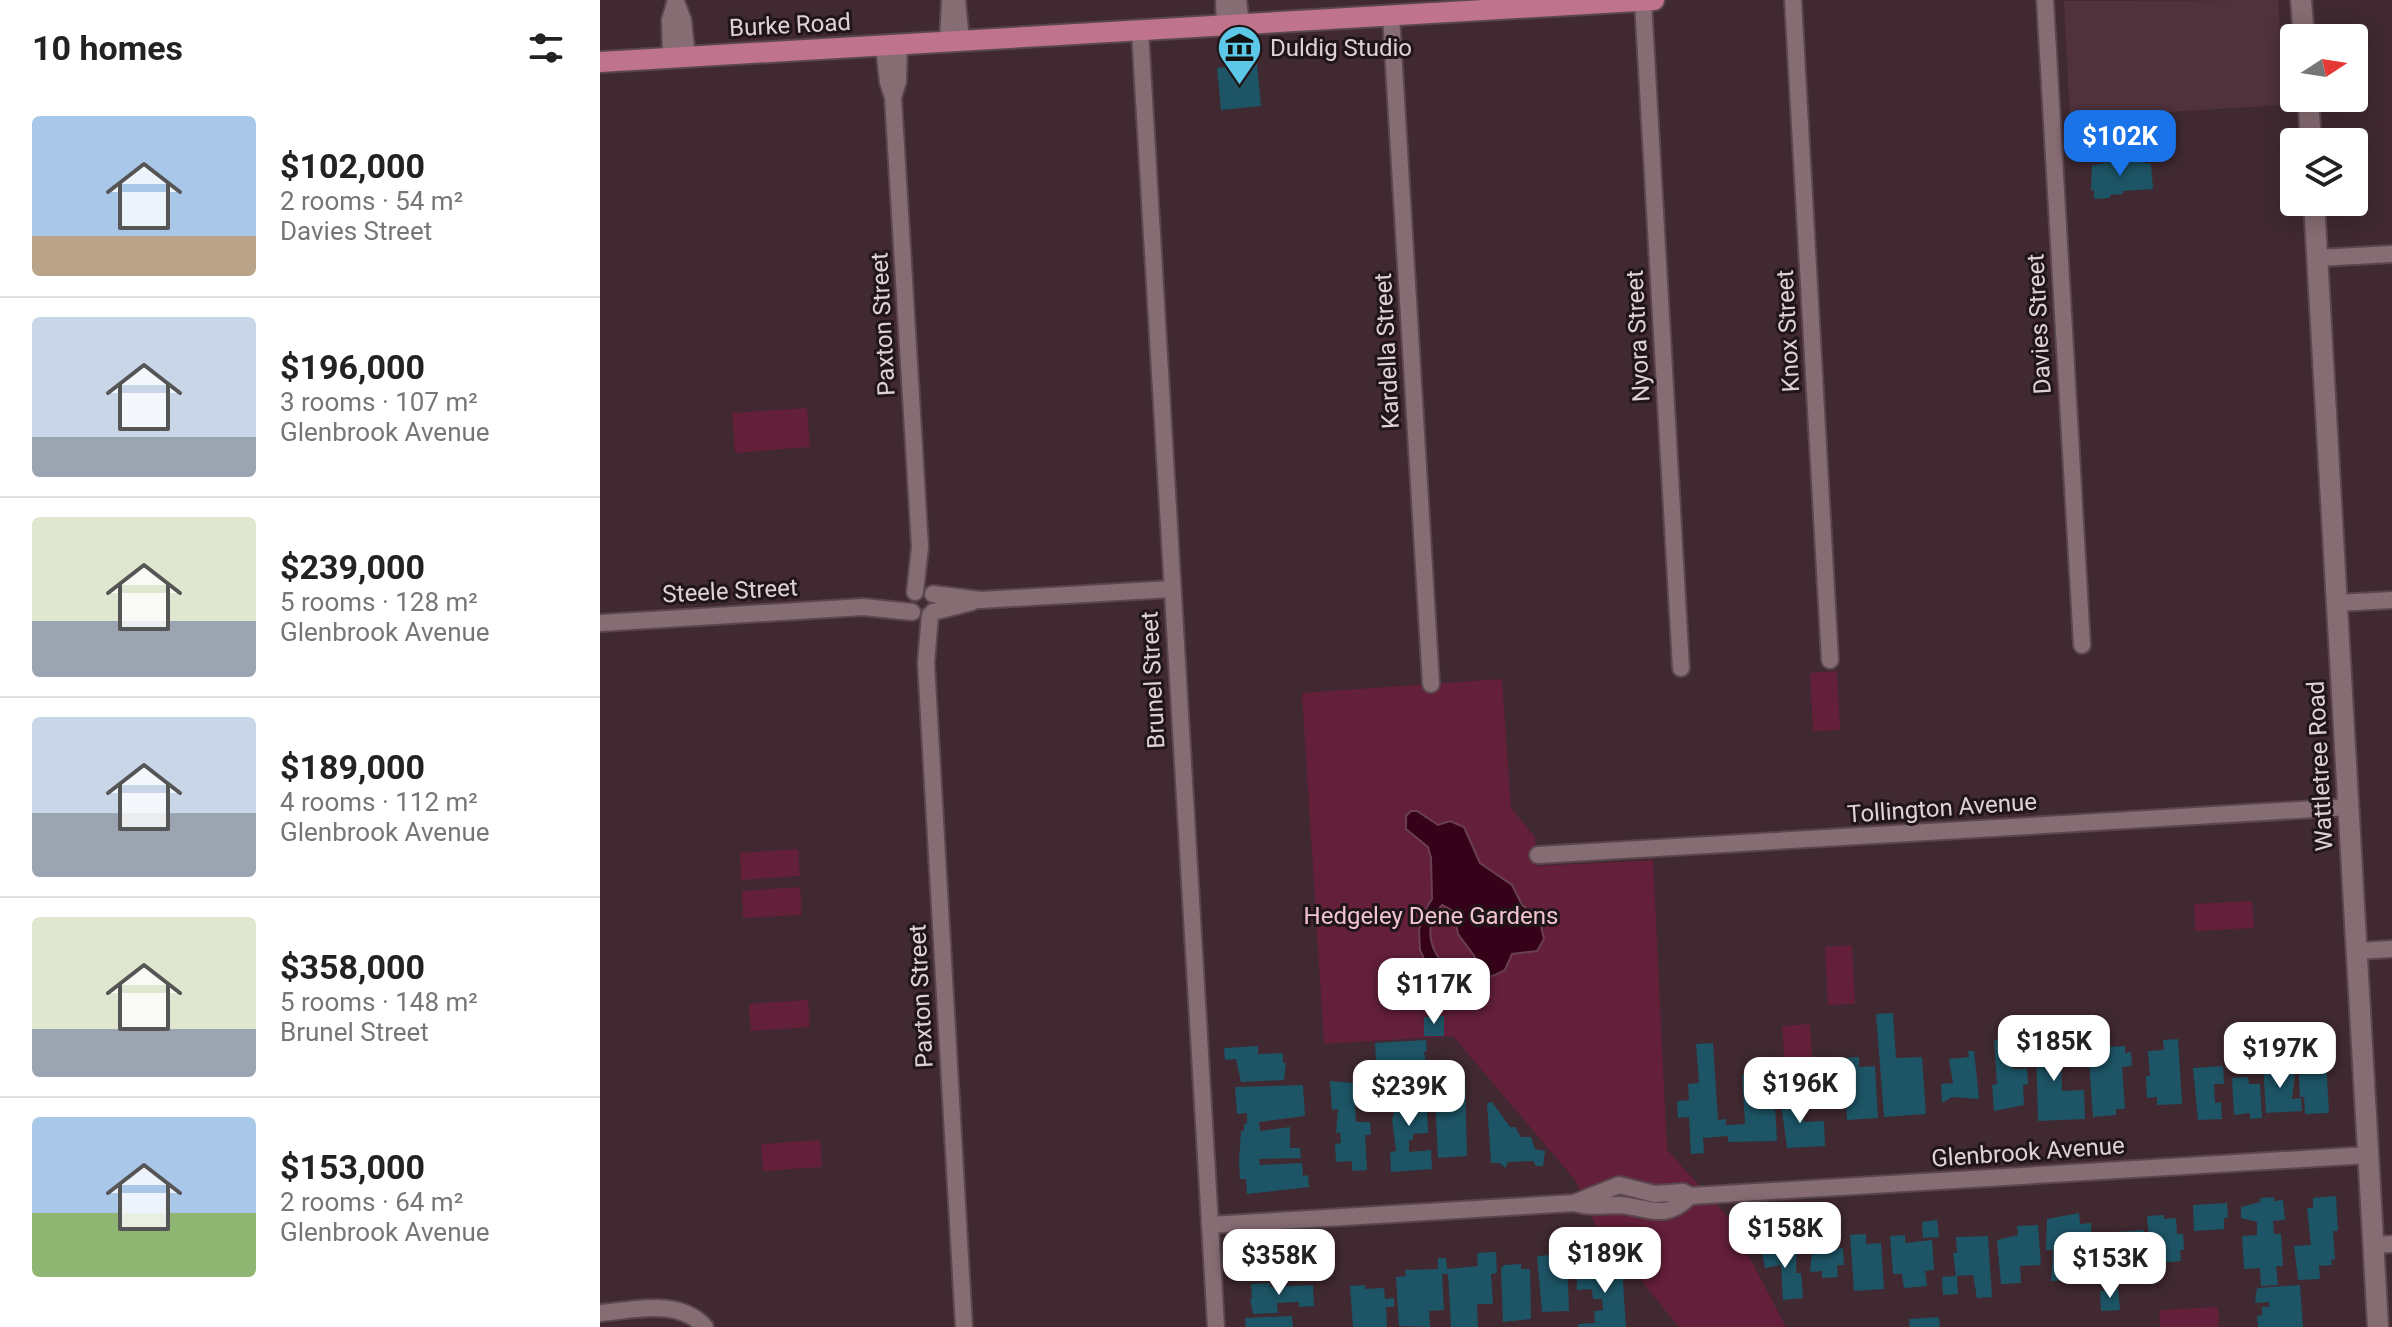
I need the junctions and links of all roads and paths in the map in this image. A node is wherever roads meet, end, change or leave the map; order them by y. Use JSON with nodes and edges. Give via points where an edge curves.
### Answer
{"nodes":[{"id":1,"x":950,"y":0,"type":"edge"},
{"id":2,"x":957,"y":0,"type":"edge"},
{"id":3,"x":1224,"y":0,"type":"edge"},
{"id":4,"x":1238,"y":0,"type":"edge"},
{"id":5,"x":1654,"y":0,"type":"edge"},
{"id":6,"x":1793,"y":0,"type":"edge"},
{"id":7,"x":2045,"y":0,"type":"edge"},
{"id":8,"x":2301,"y":0,"type":"edge"},
{"id":9,"x":676,"y":1,"type":"edge"},
{"id":10,"x":1643,"y":1,"type":"edge"},
{"id":11,"x":1391,"y":16,"type":"junction"},
{"id":12,"x":2303,"y":24,"type":"edge"},
{"id":13,"x":1233,"y":26,"type":"junction"},
{"id":14,"x":1140,"y":31,"type":"junction"},
{"id":15,"x":955,"y":42,"type":"junction"},
{"id":16,"x":891,"y":45,"type":"junction"},
{"id":17,"x":679,"y":57,"type":"junction"},
{"id":18,"x":600,"y":62,"type":"edge"},
{"id":19,"x":2315,"y":216,"type":"edge"},
{"id":20,"x":2392,"y":254,"type":"edge"},
{"id":21,"x":2318,"y":258,"type":"junction"},
{"id":22,"x":1171,"y":589,"type":"junction"},
{"id":23,"x":923,"y":594,"type":"junction"},
{"id":24,"x":981,"y":600,"type":"junction"},
{"id":25,"x":2392,"y":600,"type":"edge"},
{"id":26,"x":2337,"y":603,"type":"junction"},
{"id":27,"x":863,"y":607,"type":"junction"},
{"id":28,"x":922,"y":613,"type":"junction"},
{"id":29,"x":600,"y":623,"type":"edge"},
{"id":30,"x":2082,"y":645,"type":"dead end"},
{"id":31,"x":1830,"y":660,"type":"dead end"},
{"id":32,"x":1681,"y":668,"type":"dead end"},
{"id":33,"x":1431,"y":684,"type":"dead end"},
{"id":34,"x":2349,"y":807,"type":"junction"},
{"id":35,"x":1538,"y":855,"type":"dead end"},
{"id":36,"x":2392,"y":949,"type":"edge"},
{"id":37,"x":2357,"y":951,"type":"junction"},
{"id":38,"x":2368,"y":1155,"type":"junction"},
{"id":39,"x":1210,"y":1225,"type":"junction"},
{"id":40,"x":2383,"y":1245,"type":"edge"},
{"id":41,"x":600,"y":1313,"type":"edge"},
{"id":42,"x":705,"y":1327,"type":"edge"},
{"id":43,"x":964,"y":1327,"type":"edge"},
{"id":44,"x":1216,"y":1327,"type":"edge"},
{"id":45,"x":2378,"y":1327,"type":"edge"}],
"edges":[{"from":1,"to":15,"type":"street"},
{"from":2,"to":15,"type":"street"},
{"from":3,"to":13,"type":"street"},
{"from":4,"to":13,"type":"street"},
{"from":5,"to":10,"type":"main road","name":"Burke Road"},
{"from":6,"to":31,"type":"street","name":"Knox Street"},
{"from":7,"to":30,"type":"street","name":"Davies Street"},
{"from":8,"to":12,"type":"main road"},
{"from":9,"to":17,"type":"street","via":[[670,20]]},
{"from":10,"to":11,"type":"main road","name":"Burke Road"},
{"from":10,"to":32,"type":"street","name":"Nyora Street"},
{"from":11,"to":13,"type":"main road","name":"Burke Road"},
{"from":11,"to":33,"type":"street","name":"Kardella Street"},
{"from":13,"to":14,"type":"main road","name":"Burke Road"},
{"from":14,"to":15,"type":"main road","name":"Burke Road"},
{"from":14,"to":22,"type":"street","name":"Brunel Street"},
{"from":15,"to":16,"type":"main road","name":"Burke Road"},
{"from":16,"to":17,"type":"main road","name":"Burke Road"},
{"from":16,"to":23,"type":"street","name":"Paxton Street","via":[[888,82]]},
{"from":17,"to":18,"type":"main road","name":"Burke Road"},
{"from":19,"to":21,"type":"main road","name":"Wattletree Road"},
{"from":20,"to":21,"type":"street"},
{"from":21,"to":26,"type":"main road","name":"Wattletree Road"},
{"from":22,"to":24,"type":"street","name":"Steele Street"},
{"from":22,"to":39,"type":"street","name":"Brunel Street"},
{"from":23,"to":24,"type":"street","name":"Steele Street"},
{"from":23,"to":27,"type":"street","name":"Steele Street"},
{"from":23,"to":28,"type":"street","via":[[936,601]]},
{"from":23,"to":28,"type":"street","via":[[909,601]]},
{"from":24,"to":28,"type":"street","name":"Steele Street"},
{"from":25,"to":26,"type":"street"},
{"from":26,"to":34,"type":"main road","name":"Wattletree Road"},
{"from":27,"to":28,"type":"street","name":"Steele Street"},
{"from":27,"to":29,"type":"street","name":"Steele Street"},
{"from":28,"to":43,"type":"street","name":"Paxton Street"},
{"from":34,"to":35,"type":"street","name":"Tollington Avenue"},
{"from":34,"to":37,"type":"main road","name":"Wattletree Road"},
{"from":36,"to":37,"type":"street"},
{"from":37,"to":38,"type":"main road","name":"Wattletree Road"},
{"from":38,"to":39,"type":"street","name":"Glenbrook Avenue","via":[[1690,1196],[1619,1185],[1574,1203]]},
{"from":38,"to":40,"type":"main road","name":"Wattletree Road"},
{"from":39,"to":44,"type":"street","name":"Brunel Street"},
{"from":40,"to":45,"type":"main road","name":"Wattletree Road"},
{"from":41,"to":42,"type":"street","via":[[679,1309]]}]}
